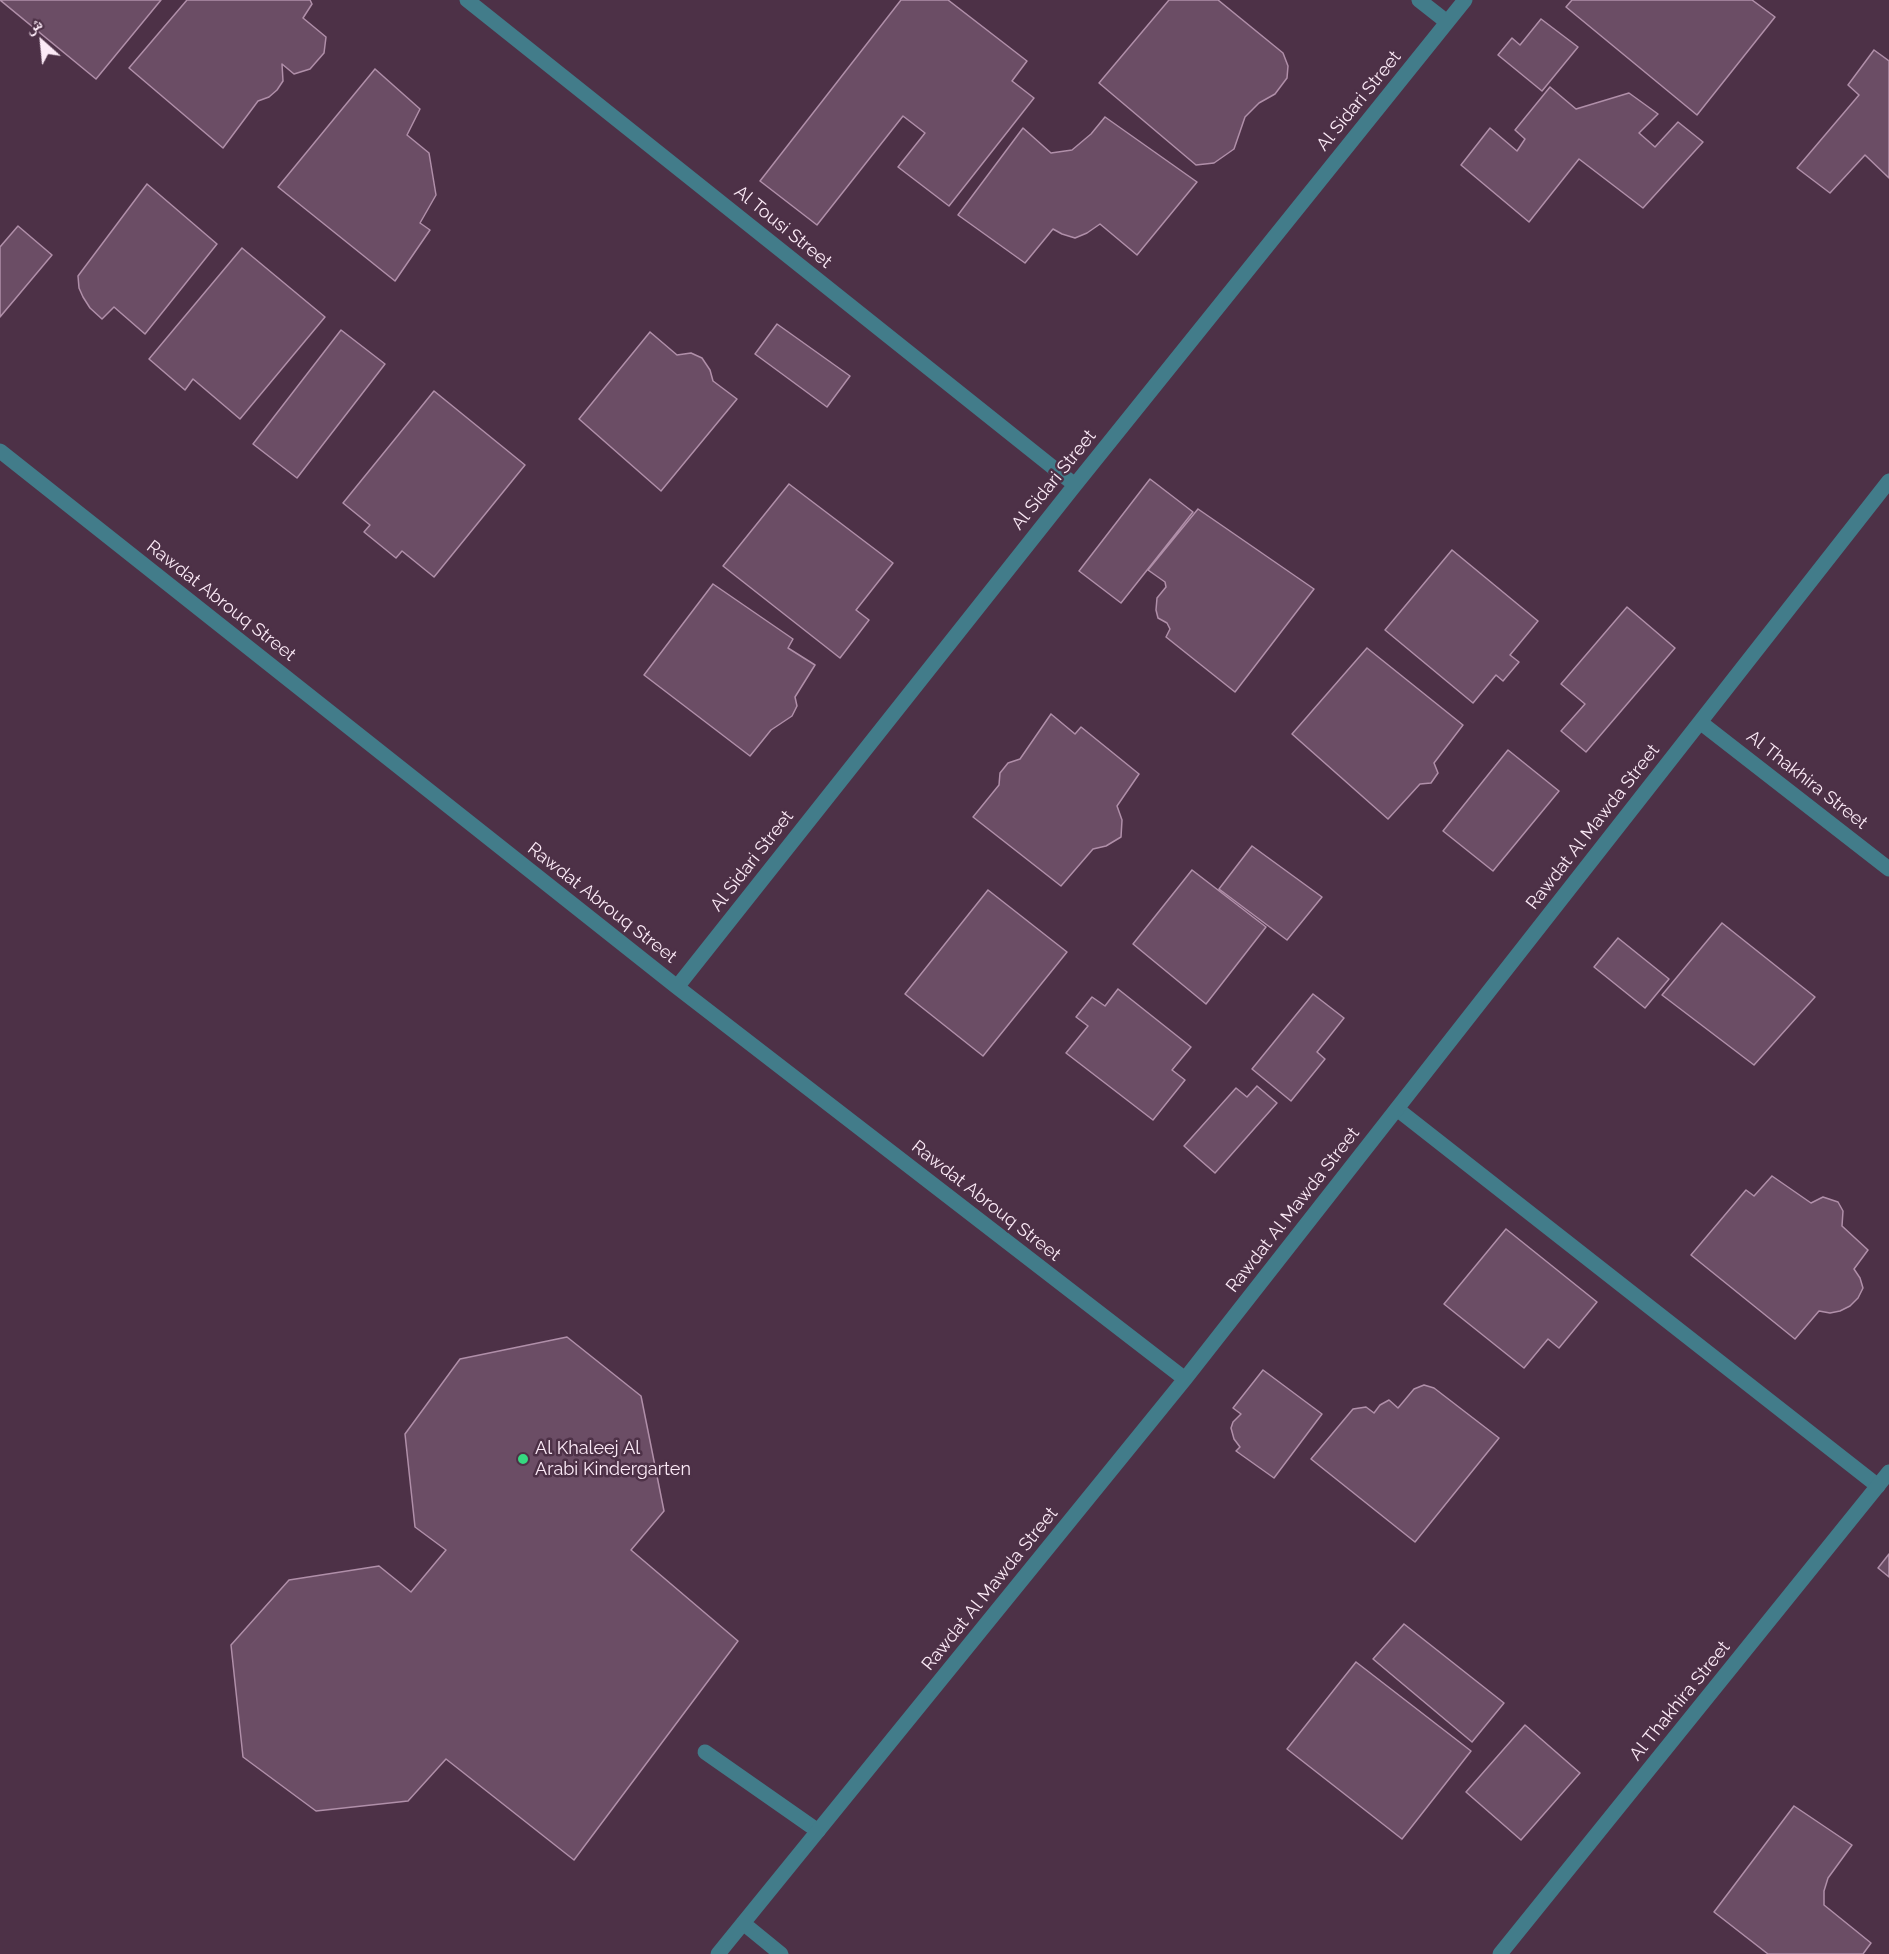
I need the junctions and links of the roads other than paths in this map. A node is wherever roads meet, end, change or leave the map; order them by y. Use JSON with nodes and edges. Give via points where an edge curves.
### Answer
{"nodes":[{"id":1,"x":467,"y":0,"type":"edge"},
{"id":2,"x":1419,"y":0,"type":"edge"},
{"id":3,"x":1465,"y":0,"type":"edge"},
{"id":4,"x":1447,"y":22,"type":"junction"},
{"id":5,"x":0,"y":450,"type":"edge"},
{"id":6,"x":1889,"y":481,"type":"edge"},
{"id":7,"x":1075,"y":485,"type":"junction"},
{"id":8,"x":1700,"y":722,"type":"junction"},
{"id":9,"x":1889,"y":869,"type":"edge"},
{"id":10,"x":677,"y":987,"type":"junction"},
{"id":11,"x":1397,"y":1109,"type":"junction"},
{"id":12,"x":1185,"y":1379,"type":"junction"},
{"id":13,"x":1889,"y":1472,"type":"edge"},
{"id":14,"x":1878,"y":1486,"type":"junction"},
{"id":15,"x":705,"y":1752,"type":"dead end"},
{"id":16,"x":818,"y":1831,"type":"junction"},
{"id":17,"x":743,"y":1923,"type":"junction"},
{"id":18,"x":718,"y":1954,"type":"edge"},
{"id":19,"x":781,"y":1954,"type":"edge"},
{"id":20,"x":1500,"y":1954,"type":"edge"}],
"edges":[{"from":1,"to":7,"type":"street","name":"Al Tousi Street"},
{"from":2,"to":4,"type":"street"},
{"from":3,"to":4,"type":"street","name":"Al Sidari Street"},
{"from":4,"to":7,"type":"street","name":"Al Sidari Street"},
{"from":5,"to":10,"type":"street","name":"Rawdat Abrouq Street"},
{"from":6,"to":8,"type":"street","name":"Rawdat Al Mawda Street"},
{"from":7,"to":10,"type":"street","name":"Al Sidari Street"},
{"from":8,"to":9,"type":"street","name":"Al Thakhira Street"},
{"from":8,"to":11,"type":"street","name":"Rawdat Al Mawda Street"},
{"from":10,"to":12,"type":"street","name":"Rawdat Abrouq Street"},
{"from":11,"to":12,"type":"street","name":"Rawdat Al Mawda Street"},
{"from":11,"to":14,"type":"street"},
{"from":12,"to":16,"type":"street","name":"Rawdat Al Mawda Street"},
{"from":13,"to":14,"type":"street","name":"Al Thakhira Street"},
{"from":14,"to":20,"type":"street","name":"Al Thakhira Street"},
{"from":15,"to":16,"type":"street"},
{"from":16,"to":17,"type":"street","name":"Rawdat Al Mawda Street"},
{"from":17,"to":18,"type":"street","name":"Rawdat Al Mawda Street"},
{"from":17,"to":19,"type":"street"}]}
